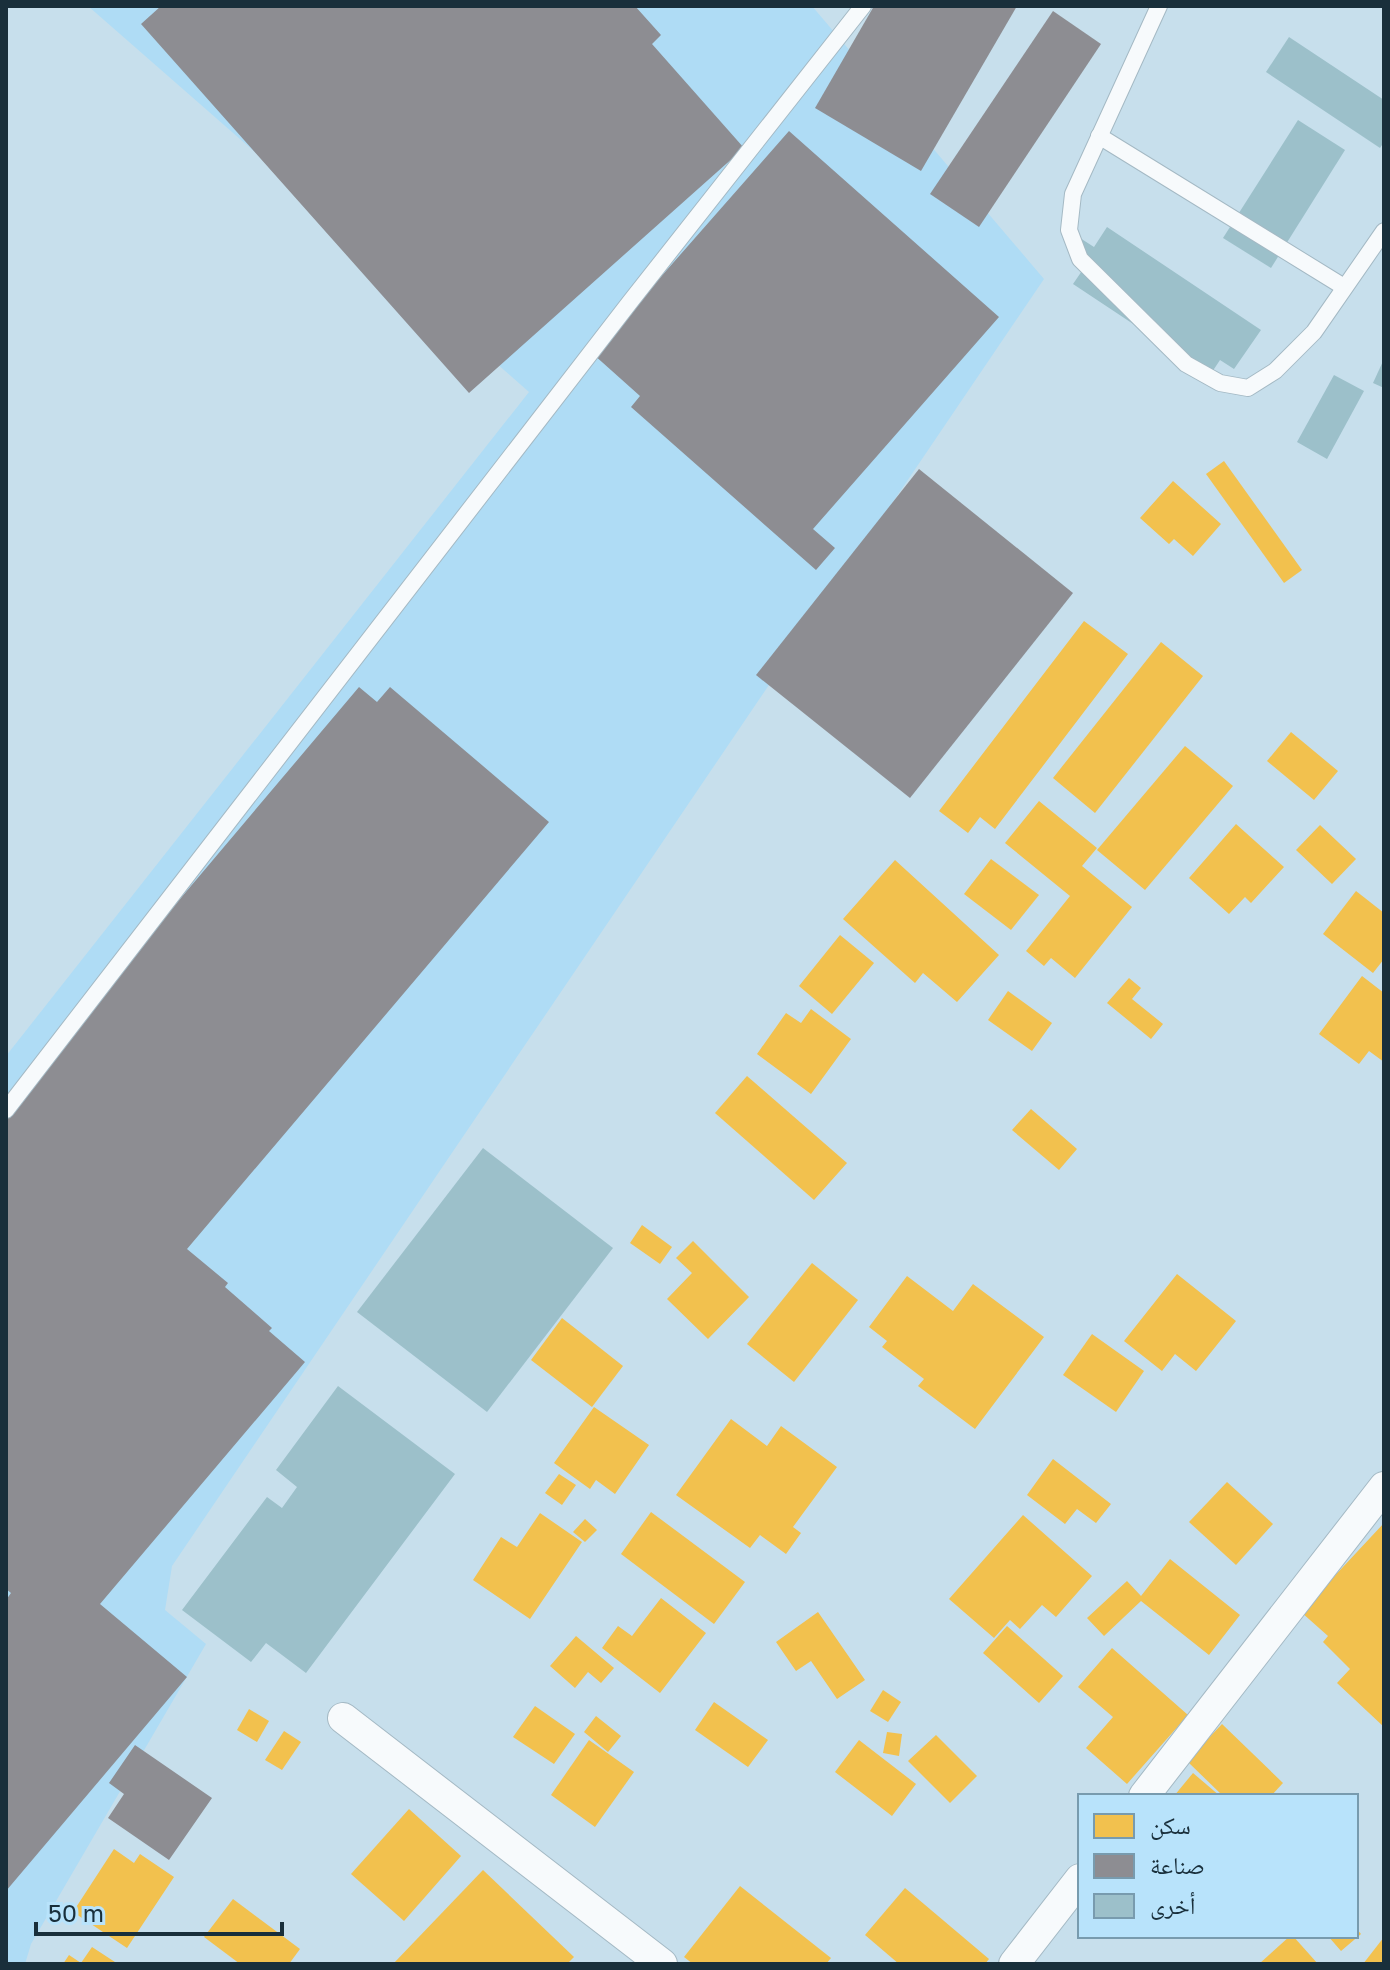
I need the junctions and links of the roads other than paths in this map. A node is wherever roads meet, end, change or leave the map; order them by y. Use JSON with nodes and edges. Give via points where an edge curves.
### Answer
{"nodes":[{"id":1,"x":863,"y":6,"type":"edge"},
{"id":2,"x":1159,"y":6,"type":"edge"},
{"id":3,"x":1099,"y":136,"type":"junction"},
{"id":4,"x":1384,"y":231,"type":"edge"},
{"id":5,"x":1344,"y":287,"type":"junction"},
{"id":6,"x":6,"y":1110,"type":"edge"},
{"id":7,"x":1384,"y":1487,"type":"edge"},
{"id":8,"x":343,"y":1718,"type":"dead end"},
{"id":9,"x":1146,"y":1794,"type":"edge"},
{"id":10,"x":1078,"y":1882,"type":"edge"},
{"id":11,"x":662,"y":1964,"type":"edge"},
{"id":12,"x":1014,"y":1964,"type":"edge"}],
"edges":[{"from":1,"to":6,"type":"lane"},
{"from":2,"to":3,"type":"lane"},
{"from":3,"to":5,"type":"lane"},
{"from":3,"to":5,"type":"lane","via":[[1073,194],[1069,230],[1080,259],[1186,364],[1220,383],[1248,388],[1275,371],[1314,332]]},
{"from":4,"to":5,"type":"lane"},
{"from":7,"to":9,"type":"street"},
{"from":8,"to":11,"type":"street"},
{"from":10,"to":12,"type":"street"}]}
